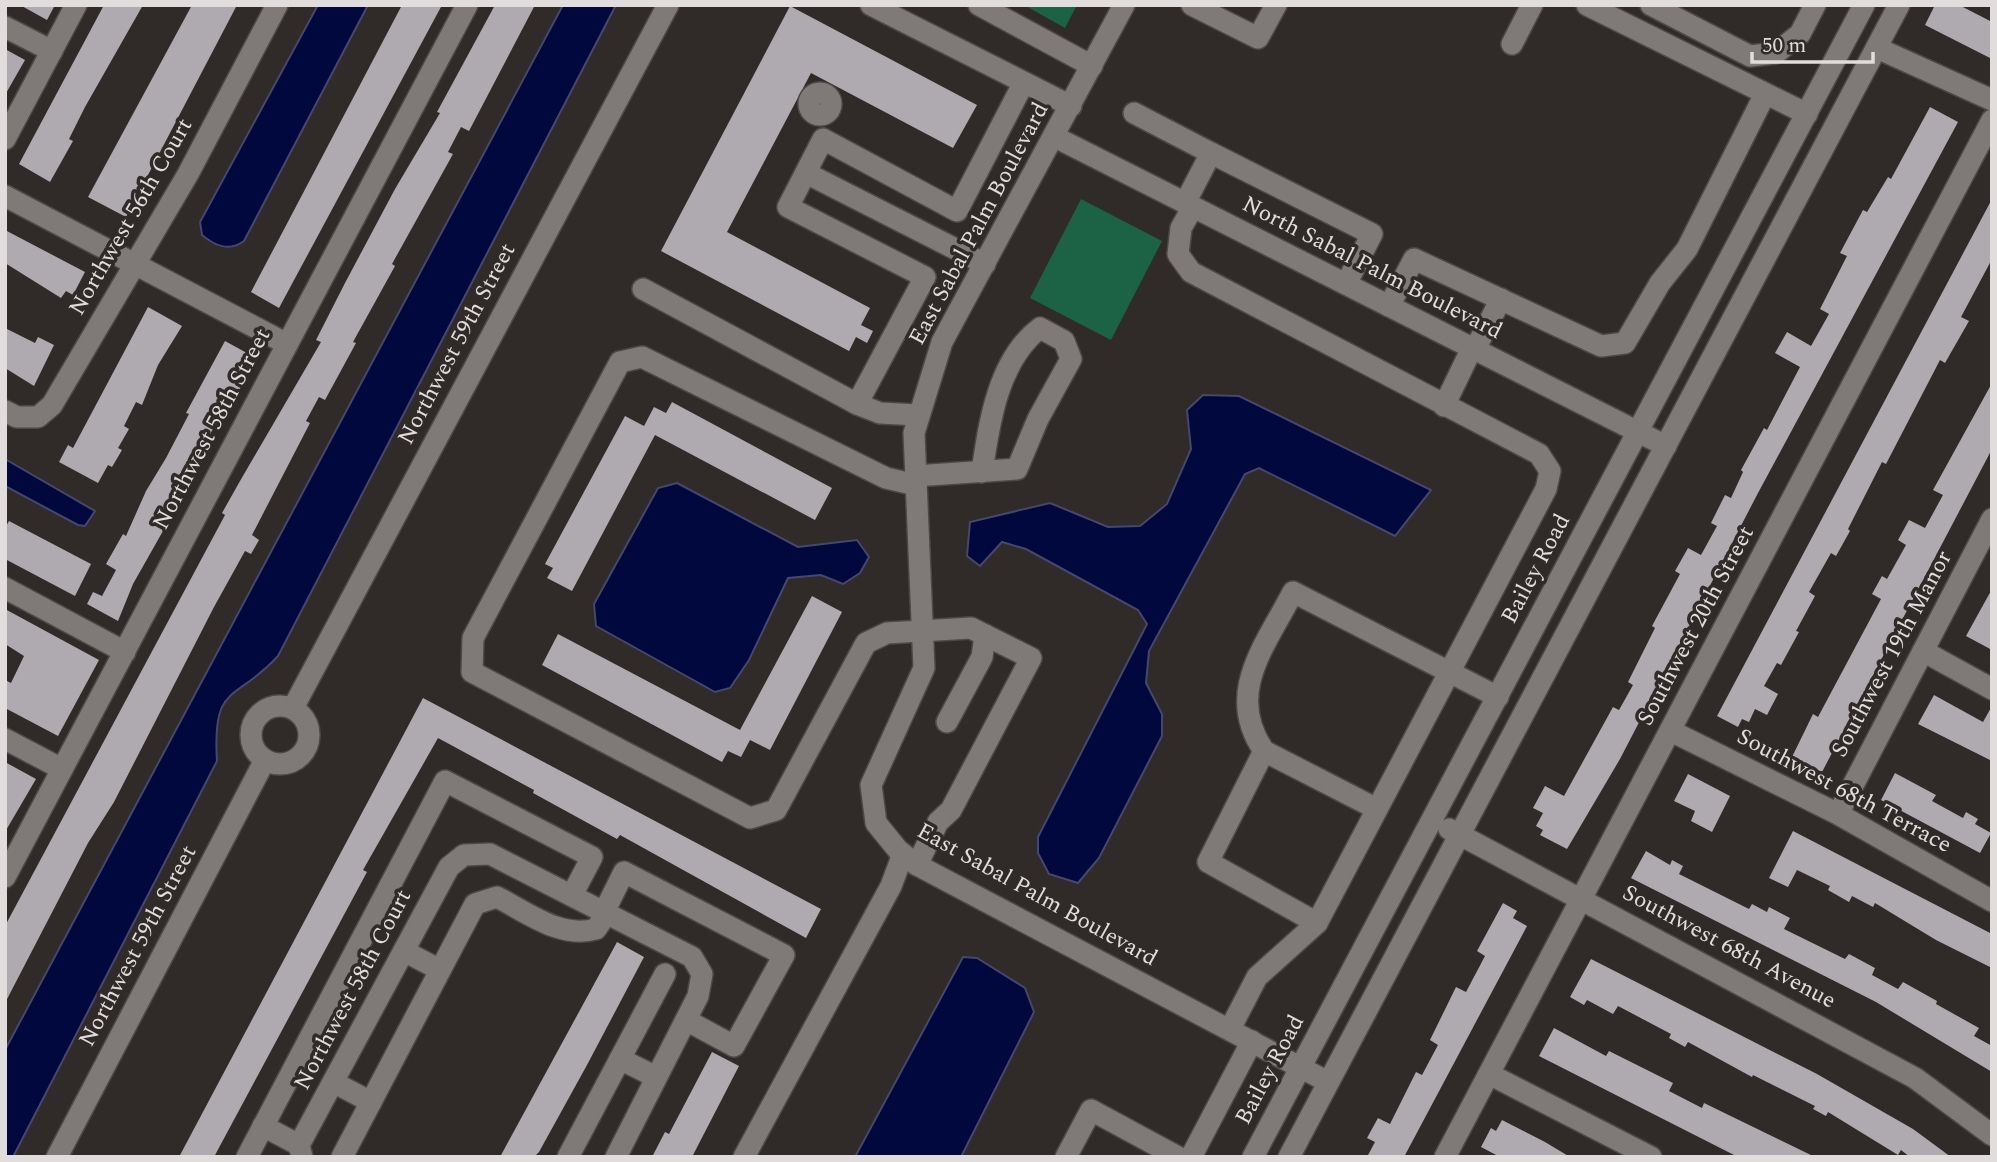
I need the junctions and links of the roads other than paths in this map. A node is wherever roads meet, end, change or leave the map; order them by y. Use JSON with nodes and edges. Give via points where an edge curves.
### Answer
{"nodes":[{"id":1,"x":76,"y":5,"type":"edge"},
{"id":2,"x":277,"y":5,"type":"edge"},
{"id":3,"x":467,"y":5,"type":"edge"},
{"id":4,"x":668,"y":5,"type":"edge"},
{"id":5,"x":871,"y":5,"type":"edge"},
{"id":6,"x":979,"y":5,"type":"edge"},
{"id":7,"x":1124,"y":5,"type":"edge"},
{"id":8,"x":1192,"y":5,"type":"edge"},
{"id":9,"x":1276,"y":5,"type":"edge"},
{"id":10,"x":1532,"y":5,"type":"edge"},
{"id":11,"x":1587,"y":5,"type":"edge"},
{"id":12,"x":1651,"y":5,"type":"edge"},
{"id":13,"x":1815,"y":5,"type":"edge"},
{"id":14,"x":1864,"y":5,"type":"edge"},
{"id":15,"x":1899,"y":5,"type":"edge"},
{"id":16,"x":5,"y":27,"type":"edge"},
{"id":17,"x":1512,"y":44,"type":"dead end"},
{"id":18,"x":1877,"y":48,"type":"junction"},
{"id":19,"x":52,"y":51,"type":"junction"},
{"id":20,"x":1092,"y":66,"type":"junction"},
{"id":21,"x":1023,"y":84,"type":"junction"},
{"id":22,"x":1765,"y":94,"type":"junction"},
{"id":23,"x":1992,"y":100,"type":"edge"},
{"id":24,"x":1071,"y":106,"type":"junction"},
{"id":25,"x":1134,"y":113,"type":"dead end"},
{"id":26,"x":1807,"y":114,"type":"junction"},
{"id":27,"x":820,"y":115,"type":"dead end"},
{"id":28,"x":1992,"y":120,"type":"edge"},
{"id":29,"x":1055,"y":137,"type":"junction"},
{"id":30,"x":5,"y":139,"type":"edge"},
{"id":31,"x":823,"y":139,"type":"junction"},
{"id":32,"x":1211,"y":153,"type":"junction"},
{"id":33,"x":806,"y":173,"type":"junction"},
{"id":34,"x":5,"y":196,"type":"edge"},
{"id":35,"x":1189,"y":205,"type":"junction"},
{"id":36,"x":135,"y":264,"type":"junction"},
{"id":37,"x":985,"y":264,"type":"junction"},
{"id":38,"x":1346,"y":284,"type":"junction"},
{"id":39,"x":643,"y":289,"type":"dead end"},
{"id":40,"x":1501,"y":299,"type":"junction"},
{"id":41,"x":1389,"y":306,"type":"junction"},
{"id":42,"x":287,"y":344,"type":"junction"},
{"id":43,"x":1474,"y":349,"type":"junction"},
{"id":44,"x":857,"y":404,"type":"junction"},
{"id":45,"x":1444,"y":405,"type":"junction"},
{"id":46,"x":5,"y":411,"type":"edge"},
{"id":47,"x":918,"y":415,"type":"junction"},
{"id":48,"x":1638,"y":432,"type":"junction"},
{"id":49,"x":1666,"y":446,"type":"junction"},
{"id":50,"x":982,"y":472,"type":"junction"},
{"id":51,"x":915,"y":481,"type":"junction"},
{"id":52,"x":1992,"y":519,"type":"edge"},
{"id":53,"x":5,"y":588,"type":"edge"},
{"id":54,"x":922,"y":632,"type":"junction"},
{"id":55,"x":985,"y":635,"type":"junction"},
{"id":56,"x":125,"y":652,"type":"junction"},
{"id":57,"x":1923,"y":652,"type":"junction"},
{"id":58,"x":1449,"y":673,"type":"junction"},
{"id":59,"x":1992,"y":689,"type":"edge"},
{"id":60,"x":1498,"y":697,"type":"junction"},
{"id":61,"x":293,"y":708,"type":"junction"},
{"id":62,"x":947,"y":722,"type":"dead end"},
{"id":63,"x":1671,"y":731,"type":"junction"},
{"id":64,"x":5,"y":738,"type":"edge"},
{"id":65,"x":1264,"y":751,"type":"junction"},
{"id":66,"x":265,"y":760,"type":"junction"},
{"id":67,"x":62,"y":768,"type":"junction"},
{"id":68,"x":1377,"y":809,"type":"junction"},
{"id":69,"x":1838,"y":814,"type":"junction"},
{"id":70,"x":1432,"y":820,"type":"junction"},
{"id":71,"x":1460,"y":834,"type":"junction"},
{"id":72,"x":910,"y":859,"type":"junction"},
{"id":73,"x":5,"y":877,"type":"edge"},
{"id":74,"x":572,"y":895,"type":"junction"},
{"id":75,"x":1582,"y":899,"type":"junction"},
{"id":76,"x":1992,"y":901,"type":"edge"},
{"id":77,"x":605,"y":913,"type":"junction"},
{"id":78,"x":1317,"y":923,"type":"junction"},
{"id":79,"x":404,"y":951,"type":"junction"},
{"id":80,"x":440,"y":970,"type":"junction"},
{"id":81,"x":664,"y":974,"type":"dead end"},
{"id":82,"x":686,"y":1020,"type":"junction"},
{"id":83,"x":1230,"y":1030,"type":"junction"},
{"id":84,"x":1252,"y":1041,"type":"junction"},
{"id":85,"x":620,"y":1059,"type":"junction"},
{"id":86,"x":1301,"y":1068,"type":"junction"},
{"id":87,"x":1489,"y":1074,"type":"junction"},
{"id":88,"x":656,"y":1077,"type":"junction"},
{"id":89,"x":333,"y":1082,"type":"junction"},
{"id":90,"x":1328,"y":1082,"type":"junction"},
{"id":91,"x":371,"y":1102,"type":"junction"},
{"id":92,"x":263,"y":1126,"type":"junction"},
{"id":93,"x":1992,"y":1135,"type":"edge"},
{"id":94,"x":301,"y":1151,"type":"edge"},
{"id":95,"x":57,"y":1157,"type":"edge"},
{"id":96,"x":247,"y":1157,"type":"edge"},
{"id":97,"x":342,"y":1157,"type":"edge"},
{"id":98,"x":568,"y":1157,"type":"edge"},
{"id":99,"x":616,"y":1157,"type":"edge"},
{"id":100,"x":744,"y":1157,"type":"edge"},
{"id":101,"x":1066,"y":1157,"type":"edge"},
{"id":102,"x":1178,"y":1157,"type":"edge"},
{"id":103,"x":1191,"y":1157,"type":"edge"},
{"id":104,"x":1253,"y":1157,"type":"edge"},
{"id":105,"x":1289,"y":1157,"type":"edge"},
{"id":106,"x":1446,"y":1157,"type":"edge"},
{"id":107,"x":1651,"y":1157,"type":"edge"}],
"edges":[{"from":1,"to":19,"type":"street"},
{"from":2,"to":36,"type":"street","name":"Northwest 56th Court"},
{"from":3,"to":42,"type":"street","name":"Northwest 58th Street"},
{"from":4,"to":61,"type":"street","name":"Northwest 59th Street"},
{"from":5,"to":21,"type":"street"},
{"from":6,"to":20,"type":"street"},
{"from":7,"to":20,"type":"street","name":"East Sabal Palm Boulevard"},
{"from":8,"to":9,"type":"street","via":[[1258,38]]},
{"from":10,"to":17,"type":"street"},
{"from":11,"to":22,"type":"street"},
{"from":12,"to":13,"type":"street","via":[[1750,56],[1776,53],[1800,34]]},
{"from":14,"to":26,"type":"street","name":"Bailey Road"},
{"from":15,"to":18,"type":"street"},
{"from":16,"to":19,"type":"street"},
{"from":18,"to":23,"type":"street"},
{"from":18,"to":49,"type":"street"},
{"from":19,"to":30,"type":"street"},
{"from":20,"to":24,"type":"street","name":"East Sabal Palm Boulevard"},
{"from":21,"to":24,"type":"street"},
{"from":21,"to":31,"type":"street","via":[[957,211]]},
{"from":22,"to":26,"type":"street"},
{"from":22,"to":40,"type":"street","via":[[1687,249],[1625,343],[1601,346]]},
{"from":24,"to":29,"type":"street","name":"East Sabal Palm Boulevard"},
{"from":25,"to":32,"type":"street"},
{"from":26,"to":48,"type":"street","name":"Bailey Road"},
{"from":27,"to":31,"type":"street"},
{"from":28,"to":63,"type":"street","name":"Southwest 20th Street"},
{"from":29,"to":35,"type":"street","name":"North Sabal Palm Boulevard"},
{"from":29,"to":37,"type":"street","name":"East Sabal Palm Boulevard"},
{"from":31,"to":33,"type":"street"},
{"from":32,"to":35,"type":"street"},
{"from":32,"to":38,"type":"street","via":[[1372,234]]},
{"from":33,"to":37,"type":"street"},
{"from":33,"to":44,"type":"street","via":[[788,207],[925,277]]},
{"from":34,"to":36,"type":"street"},
{"from":35,"to":38,"type":"street","name":"North Sabal Palm Boulevard"},
{"from":35,"to":45,"type":"street","via":[[1178,254],[1191,272]]},
{"from":36,"to":42,"type":"street"},
{"from":36,"to":46,"type":"street","name":"Northwest 56th Court","via":[[52,405],[38,417],[17,417]]},
{"from":37,"to":47,"type":"street","name":"East Sabal Palm Boulevard","via":[[942,342]]},
{"from":38,"to":41,"type":"street","name":"North Sabal Palm Boulevard"},
{"from":39,"to":44,"type":"street"},
{"from":40,"to":41,"type":"street","via":[[1414,259]]},
{"from":40,"to":43,"type":"street"},
{"from":41,"to":43,"type":"street","name":"North Sabal Palm Boulevard"},
{"from":42,"to":56,"type":"street","name":"Northwest 58th Street"},
{"from":43,"to":45,"type":"street"},
{"from":43,"to":48,"type":"street","name":"North Sabal Palm Boulevard"},
{"from":44,"to":47,"type":"street","via":[[880,413]]},
{"from":45,"to":58,"type":"street","via":[[1539,454],[1550,471],[1546,489]]},
{"from":47,"to":51,"type":"street","name":"East Sabal Palm Boulevard"},
{"from":48,"to":49,"type":"street","name":"North Sabal Palm Boulevard"},
{"from":48,"to":60,"type":"street","name":"Bailey Road"},
{"from":49,"to":71,"type":"street"},
{"from":50,"to":50,"type":"street","via":[[1017,470],[1070,359],[1064,341],[1040,328],[1026,338],[1011,364],[990,415]]},
{"from":50,"to":51,"type":"street"},
{"from":51,"to":54,"type":"street","name":"East Sabal Palm Boulevard"},
{"from":51,"to":54,"type":"street","via":[[886,478],[642,357],[620,362],[473,638],[472,672],[750,818],[776,810],[866,643],[887,633]]},
{"from":52,"to":57,"type":"street","name":"Southwest 19th Manor"},
{"from":53,"to":56,"type":"street"},
{"from":54,"to":55,"type":"street","via":[[971,628]]},
{"from":54,"to":72,"type":"street","name":"East Sabal Palm Boulevard","via":[[924,668],[871,785],[876,823]]},
{"from":55,"to":62,"type":"street","via":[[982,657]]},
{"from":55,"to":72,"type":"street","via":[[1031,658],[951,810]]},
{"from":56,"to":67,"type":"street","name":"Northwest 58th Street"},
{"from":57,"to":59,"type":"street"},
{"from":57,"to":69,"type":"street","name":"Southwest 19th Manor"},
{"from":58,"to":60,"type":"street"},
{"from":58,"to":65,"type":"street","via":[[1293,592],[1247,681],[1247,709],[1254,736]]},
{"from":58,"to":68,"type":"street"},
{"from":60,"to":70,"type":"street","name":"Bailey Road"},
{"from":61,"to":66,"type":"street","via":[[266,708],[254,721],[250,739]]},
{"from":61,"to":66,"type":"street","via":[[308,727],[307,744],[290,762]]},
{"from":63,"to":69,"type":"street","name":"Southwest 68th Terrace"},
{"from":63,"to":75,"type":"street","name":"Southwest 20th Street"},
{"from":64,"to":67,"type":"street"},
{"from":65,"to":68,"type":"street"},
{"from":65,"to":78,"type":"street","via":[[1208,862]]},
{"from":66,"to":95,"type":"street","name":"Northwest 59th Street"},
{"from":67,"to":73,"type":"street","name":"Northwest 58th Street"},
{"from":68,"to":78,"type":"street"},
{"from":69,"to":76,"type":"street","name":"Southwest 68th Terrace"},
{"from":70,"to":71,"type":"street","name":"Southwest 68th Avenue"},
{"from":70,"to":86,"type":"street","name":"Bailey Road"},
{"from":71,"to":75,"type":"street","name":"Southwest 68th Avenue"},
{"from":71,"to":90,"type":"street"},
{"from":72,"to":83,"type":"street","name":"East Sabal Palm Boulevard"},
{"from":72,"to":100,"type":"street"},
{"from":74,"to":77,"type":"street"},
{"from":74,"to":79,"type":"street","name":"Northwest 58th Court","via":[[491,854],[464,855],[449,867]]},
{"from":74,"to":92,"type":"street","via":[[593,857],[445,781]]},
{"from":75,"to":87,"type":"street","name":"Southwest 20th Street"},
{"from":75,"to":93,"type":"street","name":"Southwest 68th Avenue","via":[[1915,1078]]},
{"from":77,"to":80,"type":"street","via":[[596,929],[577,934],[496,897],[475,904]]},
{"from":77,"to":82,"type":"street","via":[[692,957],[702,974]]},
{"from":77,"to":82,"type":"street","via":[[624,872],[783,955],[734,1046]]},
{"from":78,"to":83,"type":"street","via":[[1257,977]]},
{"from":79,"to":80,"type":"street"},
{"from":79,"to":89,"type":"street","name":"Northwest 58th Court"},
{"from":80,"to":91,"type":"street"},
{"from":81,"to":85,"type":"street"},
{"from":82,"to":88,"type":"street"},
{"from":83,"to":84,"type":"street","name":"East Sabal Palm Boulevard"},
{"from":84,"to":86,"type":"street","name":"East Sabal Palm Boulevard"},
{"from":84,"to":103,"type":"street"},
{"from":85,"to":88,"type":"street"},
{"from":85,"to":98,"type":"street"},
{"from":86,"to":90,"type":"street","name":"East Sabal Palm Boulevard"},
{"from":86,"to":104,"type":"street","name":"Bailey Road"},
{"from":87,"to":106,"type":"street","name":"Southwest 20th Street"},
{"from":87,"to":107,"type":"street"},
{"from":88,"to":99,"type":"street"},
{"from":89,"to":91,"type":"street"},
{"from":89,"to":94,"type":"street","name":"Northwest 58th Court"},
{"from":90,"to":105,"type":"street"},
{"from":91,"to":97,"type":"street"},
{"from":92,"to":94,"type":"street"},
{"from":92,"to":96,"type":"street"},
{"from":101,"to":102,"type":"street","via":[[1091,1110]]}]}
